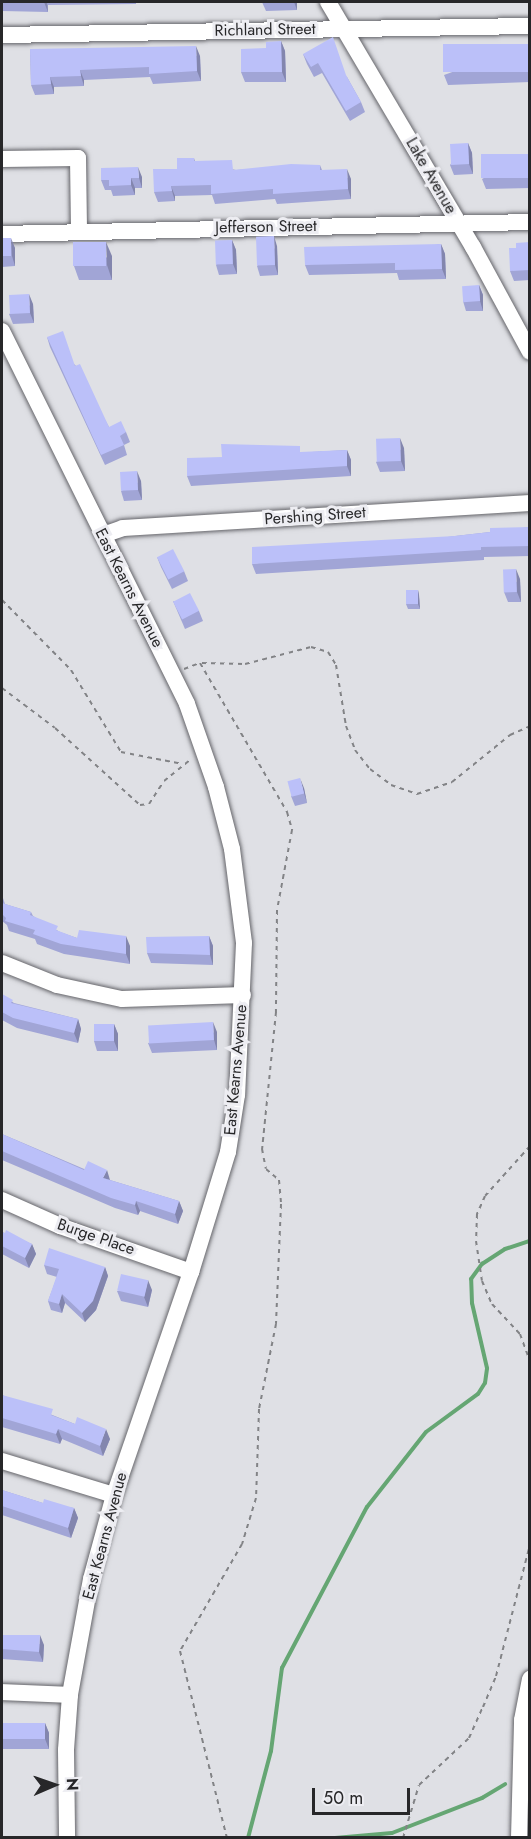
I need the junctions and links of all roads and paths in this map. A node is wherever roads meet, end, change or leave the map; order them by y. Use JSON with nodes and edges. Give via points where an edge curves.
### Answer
{"nodes":[{"id":1,"x":328,"y":2,"type":"edge"},
{"id":2,"x":530,"y":26,"type":"edge"},
{"id":3,"x":345,"y":29,"type":"junction"},
{"id":4,"x":2,"y":35,"type":"edge"},
{"id":5,"x":2,"y":159,"type":"edge"},
{"id":6,"x":457,"y":222,"type":"junction"},
{"id":7,"x":530,"y":222,"type":"edge"},
{"id":8,"x":79,"y":232,"type":"junction"},
{"id":9,"x":2,"y":234,"type":"edge"},
{"id":10,"x":2,"y":331,"type":"edge"},
{"id":11,"x":530,"y":352,"type":"edge"},
{"id":12,"x":530,"y":503,"type":"edge"},
{"id":13,"x":103,"y":535,"type":"junction"},
{"id":14,"x":2,"y":600,"type":"edge"},
{"id":15,"x":200,"y":663,"type":"dead end"},
{"id":16,"x":530,"y":726,"type":"edge"},
{"id":17,"x":183,"y":764,"type":"dead end"},
{"id":18,"x":2,"y":963,"type":"edge"},
{"id":19,"x":243,"y":995,"type":"junction"},
{"id":20,"x":530,"y":1146,"type":"edge"},
{"id":21,"x":2,"y":1200,"type":"edge"},
{"id":22,"x":191,"y":1272,"type":"junction"},
{"id":23,"x":530,"y":1362,"type":"edge"},
{"id":24,"x":2,"y":1461,"type":"edge"},
{"id":25,"x":114,"y":1495,"type":"junction"},
{"id":26,"x":530,"y":1545,"type":"edge"},
{"id":27,"x":530,"y":1678,"type":"edge"},
{"id":28,"x":2,"y":1692,"type":"edge"},
{"id":29,"x":70,"y":1695,"type":"junction"},
{"id":30,"x":522,"y":1830,"type":"edge"},
{"id":31,"x":67,"y":1838,"type":"edge"},
{"id":32,"x":403,"y":1838,"type":"edge"}],
"edges":[{"from":1,"to":3,"type":"street","name":"Lake Avenue"},
{"from":2,"to":3,"type":"street","name":"Richland Street"},
{"from":3,"to":4,"type":"street","name":"Richland Street"},
{"from":3,"to":6,"type":"street","name":"Lake Avenue"},
{"from":5,"to":8,"type":"street","via":[[78,158]]},
{"from":6,"to":7,"type":"street","name":"Jefferson Street"},
{"from":6,"to":8,"type":"street","name":"Jefferson Street"},
{"from":6,"to":11,"type":"street","name":"Lake Avenue"},
{"from":8,"to":9,"type":"street","name":"Jefferson Street"},
{"from":10,"to":13,"type":"street","name":"East Kearns Avenue"},
{"from":12,"to":13,"type":"street","name":"Pershing Street","via":[[123,528]]},
{"from":13,"to":19,"type":"street","name":"East Kearns Avenue","via":[[187,704],[216,787],[238,885],[244,943]]},
{"from":14,"to":17,"type":"path","via":[[71,670],[121,752]]},
{"from":15,"to":16,"type":"path","via":[[245,664],[311,647],[328,652],[336,665],[346,726],[355,750],[370,769],[391,785],[417,795],[437,791],[452,782],[510,735]]},
{"from":18,"to":19,"type":"street","via":[[57,985],[122,999]]},
{"from":19,"to":22,"type":"street","name":"East Kearns Avenue","via":[[237,1095],[228,1152]]},
{"from":20,"to":23,"type":"path","via":[[485,1196],[477,1214],[476,1241],[482,1281],[492,1305],[520,1334]]},
{"from":21,"to":22,"type":"street","name":"Burge Place","via":[[60,1226]]},
{"from":22,"to":25,"type":"street","name":"East Kearns Avenue"},
{"from":24,"to":25,"type":"street"},
{"from":25,"to":29,"type":"street","name":"East Kearns Avenue","via":[[91,1579]]},
{"from":26,"to":32,"type":"path","via":[[496,1676],[483,1707],[469,1738],[418,1785]]},
{"from":27,"to":30,"type":"street","via":[[522,1720]]},
{"from":28,"to":29,"type":"street"},
{"from":29,"to":31,"type":"street","name":"East Kearns Avenue"}]}
